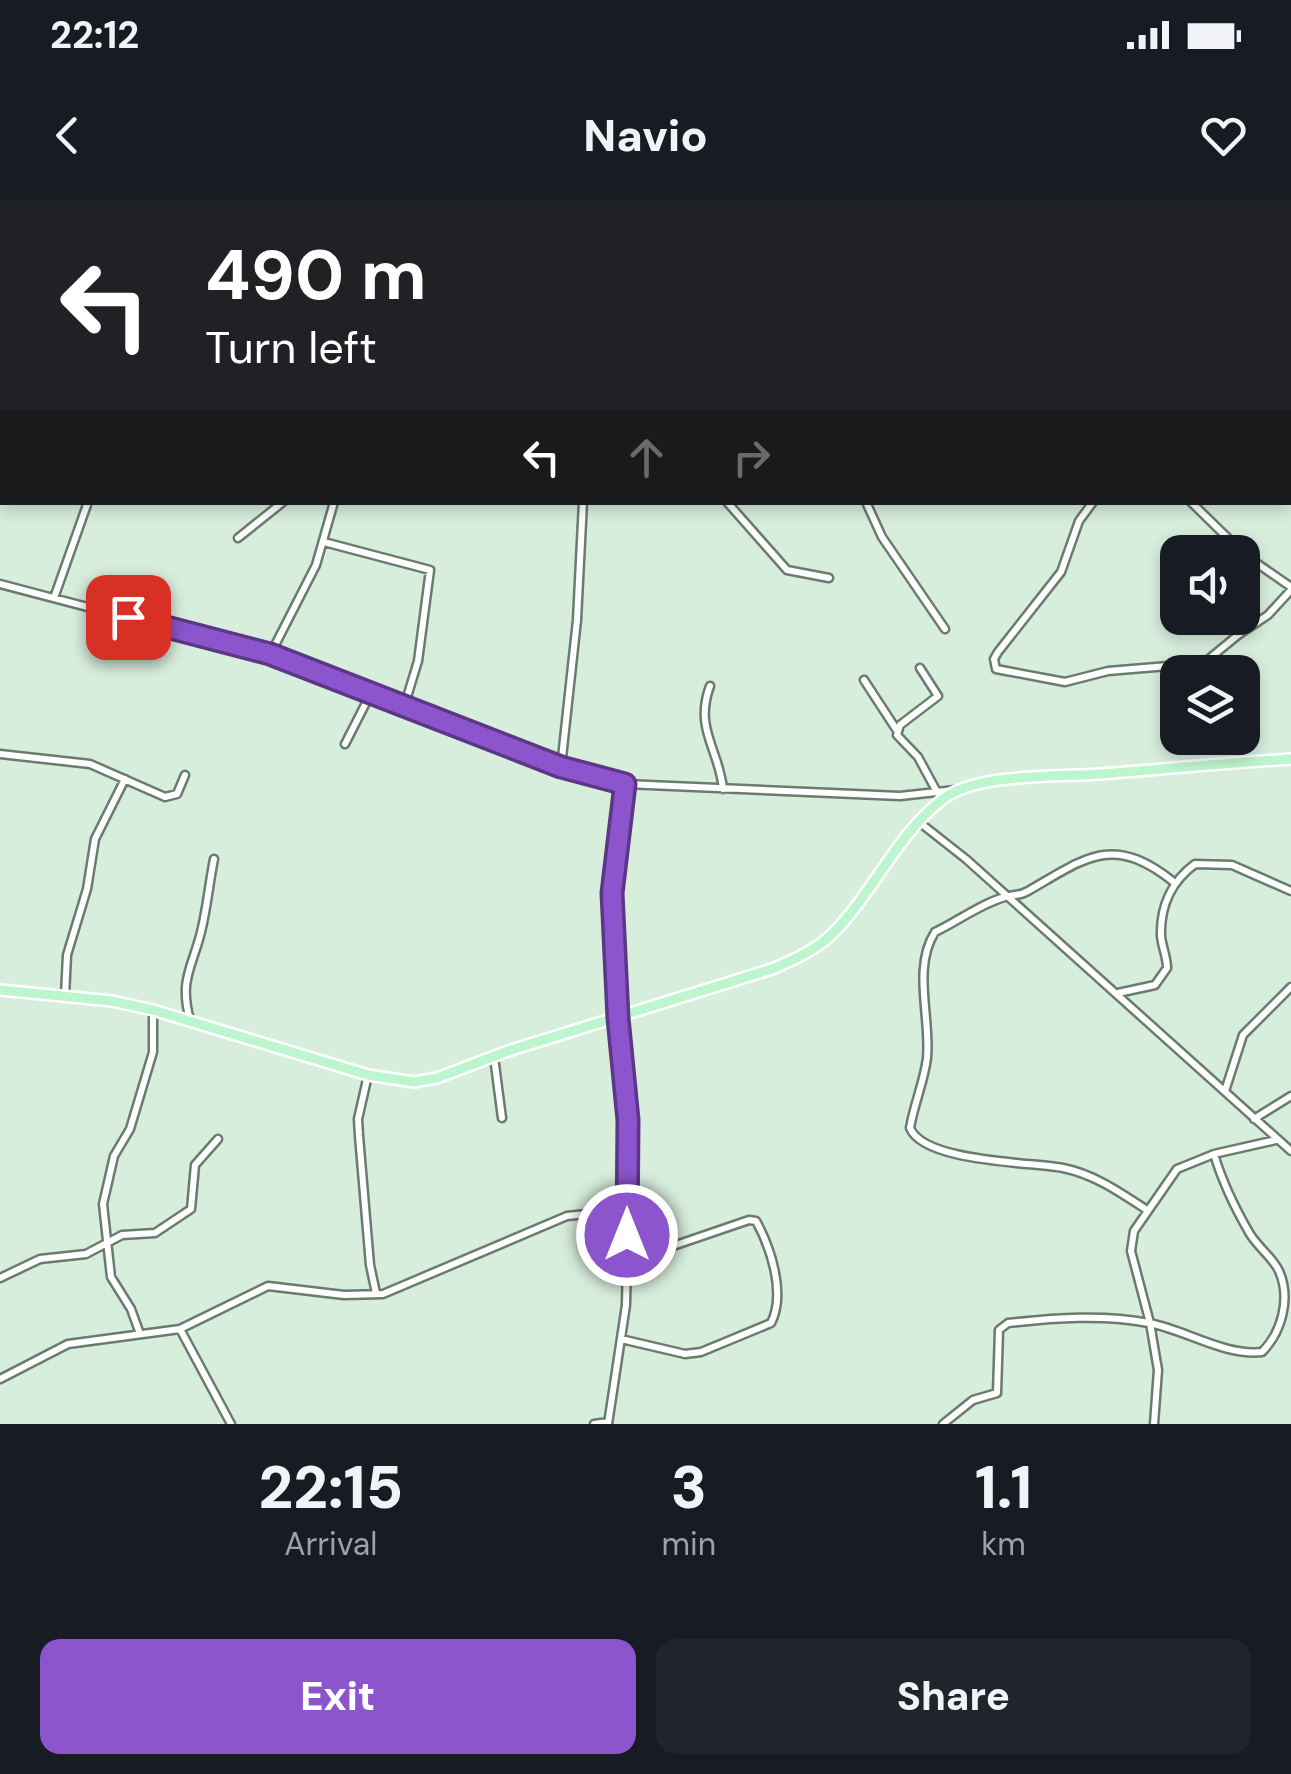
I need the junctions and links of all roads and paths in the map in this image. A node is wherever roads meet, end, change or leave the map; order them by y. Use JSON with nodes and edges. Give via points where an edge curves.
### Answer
{"nodes":[{"id":1,"x":87,"y":505,"type":"edge"},
{"id":2,"x":278,"y":505,"type":"edge"},
{"id":3,"x":333,"y":505,"type":"edge"},
{"id":4,"x":583,"y":505,"type":"edge"},
{"id":5,"x":730,"y":505,"type":"edge"},
{"id":6,"x":865,"y":505,"type":"edge"},
{"id":7,"x":1090,"y":505,"type":"edge"},
{"id":8,"x":1194,"y":505,"type":"edge"},
{"id":9,"x":1224,"y":535,"type":"edge"},
{"id":10,"x":238,"y":538,"type":"dead end"},
{"id":11,"x":324,"y":542,"type":"junction"},
{"id":12,"x":1260,"y":566,"type":"edge"},
{"id":13,"x":829,"y":578,"type":"dead end"},
{"id":14,"x":0,"y":584,"type":"edge"},
{"id":15,"x":1291,"y":588,"type":"edge"},
{"id":16,"x":54,"y":598,"type":"junction"},
{"id":17,"x":945,"y":629,"type":"dead end"},
{"id":18,"x":270,"y":654,"type":"junction"},
{"id":19,"x":920,"y":668,"type":"dead end"},
{"id":20,"x":864,"y":680,"type":"dead end"},
{"id":21,"x":710,"y":686,"type":"dead end"},
{"id":22,"x":370,"y":695,"type":"junction"},
{"id":23,"x":404,"y":707,"type":"junction"},
{"id":24,"x":896,"y":729,"type":"junction"},
{"id":25,"x":346,"y":744,"type":"dead end"},
{"id":26,"x":0,"y":754,"type":"edge"},
{"id":27,"x":1291,"y":759,"type":"edge"},
{"id":28,"x":561,"y":767,"type":"junction"},
{"id":29,"x":185,"y":775,"type":"dead end"},
{"id":30,"x":125,"y":778,"type":"junction"},
{"id":31,"x":625,"y":784,"type":"junction"},
{"id":32,"x":723,"y":789,"type":"junction"},
{"id":33,"x":962,"y":789,"type":"junction"},
{"id":34,"x":937,"y":792,"type":"junction"},
{"id":35,"x":918,"y":821,"type":"junction"},
{"id":36,"x":214,"y":859,"type":"dead end"},
{"id":37,"x":1174,"y":883,"type":"junction"},
{"id":38,"x":1291,"y":891,"type":"edge"},
{"id":39,"x":1006,"y":896,"type":"junction"},
{"id":40,"x":1291,"y":986,"type":"edge"},
{"id":41,"x":0,"y":993,"type":"edge"},
{"id":42,"x":1117,"y":994,"type":"junction"},
{"id":43,"x":65,"y":996,"type":"junction"},
{"id":44,"x":153,"y":1010,"type":"junction"},
{"id":45,"x":618,"y":1018,"type":"junction"},
{"id":46,"x":190,"y":1020,"type":"junction"},
{"id":47,"x":494,"y":1056,"type":"junction"},
{"id":48,"x":368,"y":1075,"type":"junction"},
{"id":49,"x":1225,"y":1091,"type":"junction"},
{"id":50,"x":1291,"y":1096,"type":"edge"},
{"id":51,"x":502,"y":1118,"type":"dead end"},
{"id":52,"x":1254,"y":1119,"type":"junction"},
{"id":53,"x":218,"y":1139,"type":"dead end"},
{"id":54,"x":1276,"y":1140,"type":"junction"},
{"id":55,"x":1291,"y":1151,"type":"edge"},
{"id":56,"x":1214,"y":1154,"type":"junction"},
{"id":57,"x":627,"y":1210,"type":"junction"},
{"id":58,"x":1148,"y":1210,"type":"junction"},
{"id":59,"x":106,"y":1242,"type":"junction"},
{"id":60,"x":628,"y":1260,"type":"junction"},
{"id":61,"x":0,"y":1278,"type":"edge"},
{"id":62,"x":376,"y":1293,"type":"junction"},
{"id":63,"x":1150,"y":1323,"type":"junction"},
{"id":64,"x":180,"y":1329,"type":"junction"},
{"id":65,"x":140,"y":1334,"type":"junction"},
{"id":66,"x":622,"y":1339,"type":"junction"},
{"id":67,"x":0,"y":1378,"type":"edge"},
{"id":68,"x":608,"y":1423,"type":"edge"},
{"id":69,"x":231,"y":1424,"type":"edge"},
{"id":70,"x":594,"y":1424,"type":"edge"},
{"id":71,"x":943,"y":1424,"type":"edge"},
{"id":72,"x":1154,"y":1424,"type":"edge"}],
"edges":[{"from":1,"to":16,"type":"street"},
{"from":2,"to":10,"type":"street"},
{"from":3,"to":11,"type":"street"},
{"from":4,"to":28,"type":"street"},
{"from":5,"to":13,"type":"street","via":[[788,570]]},
{"from":6,"to":17,"type":"street"},
{"from":7,"to":15,"type":"street","via":[[1060,572],[998,652],[996,669],[1066,682],[1108,671],[1204,664],[1268,615]]},
{"from":8,"to":9,"type":"street"},
{"from":11,"to":18,"type":"street"},
{"from":11,"to":23,"type":"street","via":[[430,570],[418,661]]},
{"from":12,"to":15,"type":"street"},
{"from":14,"to":16,"type":"street"},
{"from":16,"to":18,"type":"street"},
{"from":18,"to":22,"type":"street"},
{"from":19,"to":24,"type":"street","via":[[938,696]]},
{"from":20,"to":24,"type":"street"},
{"from":21,"to":32,"type":"street","via":[[704,726]]},
{"from":22,"to":23,"type":"street"},
{"from":22,"to":25,"type":"street"},
{"from":23,"to":28,"type":"street"},
{"from":24,"to":34,"type":"street"},
{"from":26,"to":30,"type":"street","via":[[90,764]]},
{"from":27,"to":33,"type":"main road"},
{"from":28,"to":31,"type":"street"},
{"from":29,"to":30,"type":"street","via":[[170,797]]},
{"from":30,"to":43,"type":"street","via":[[98,827],[67,955]]},
{"from":31,"to":32,"type":"street"},
{"from":31,"to":45,"type":"street","via":[[612,893]]},
{"from":32,"to":34,"type":"street"},
{"from":33,"to":34,"type":"street"},
{"from":33,"to":35,"type":"main road"},
{"from":35,"to":39,"type":"street"},
{"from":35,"to":45,"type":"main road","via":[[852,912],[802,956]]},
{"from":36,"to":46,"type":"street","via":[[184,991]]},
{"from":37,"to":38,"type":"street","via":[[1195,864],[1217,862]]},
{"from":37,"to":39,"type":"street","via":[[1148,862],[1114,854],[1074,863],[1026,892]]},
{"from":37,"to":42,"type":"street","via":[[1162,928],[1167,968],[1155,985]]},
{"from":39,"to":42,"type":"street"},
{"from":39,"to":58,"type":"street","via":[[931,938],[924,990],[927,1053],[912,1134],[952,1153],[1076,1172]]},
{"from":40,"to":49,"type":"street","via":[[1243,1035]]},
{"from":41,"to":43,"type":"main road"},
{"from":42,"to":49,"type":"street"},
{"from":43,"to":44,"type":"main road"},
{"from":44,"to":46,"type":"main road"},
{"from":44,"to":59,"type":"street","via":[[153,1052],[105,1188]]},
{"from":45,"to":47,"type":"main road"},
{"from":45,"to":57,"type":"street","via":[[628,1120]]},
{"from":46,"to":48,"type":"main road"},
{"from":47,"to":48,"type":"main road","via":[[414,1082]]},
{"from":47,"to":51,"type":"street"},
{"from":48,"to":62,"type":"street","via":[[358,1136]]},
{"from":49,"to":52,"type":"street"},
{"from":50,"to":52,"type":"street"},
{"from":52,"to":54,"type":"street"},
{"from":53,"to":59,"type":"street","via":[[195,1165],[194,1202],[183,1216],[155,1233]]},
{"from":54,"to":55,"type":"street"},
{"from":54,"to":56,"type":"street"},
{"from":56,"to":58,"type":"street","via":[[1172,1173]]},
{"from":56,"to":63,"type":"street","via":[[1248,1232],[1279,1271],[1284,1290],[1278,1332],[1256,1353]]},
{"from":57,"to":60,"type":"street"},
{"from":57,"to":62,"type":"street","via":[[567,1216]]},
{"from":58,"to":63,"type":"street","via":[[1130,1246]]},
{"from":59,"to":61,"type":"street","via":[[86,1254],[40,1259]]},
{"from":59,"to":65,"type":"street","via":[[111,1277]]},
{"from":60,"to":66,"type":"street"},
{"from":60,"to":66,"type":"street","via":[[646,1260],[756,1221],[778,1294],[771,1323],[701,1352],[668,1352]]},
{"from":62,"to":64,"type":"street","via":[[268,1286]]},
{"from":63,"to":71,"type":"street","via":[[1094,1318],[1002,1325],[997,1393],[972,1400]]},
{"from":63,"to":72,"type":"street","via":[[1158,1370]]},
{"from":64,"to":65,"type":"street"},
{"from":64,"to":69,"type":"street"},
{"from":65,"to":67,"type":"street","via":[[68,1344]]},
{"from":66,"to":68,"type":"street"},
{"from":68,"to":70,"type":"street"}]}
